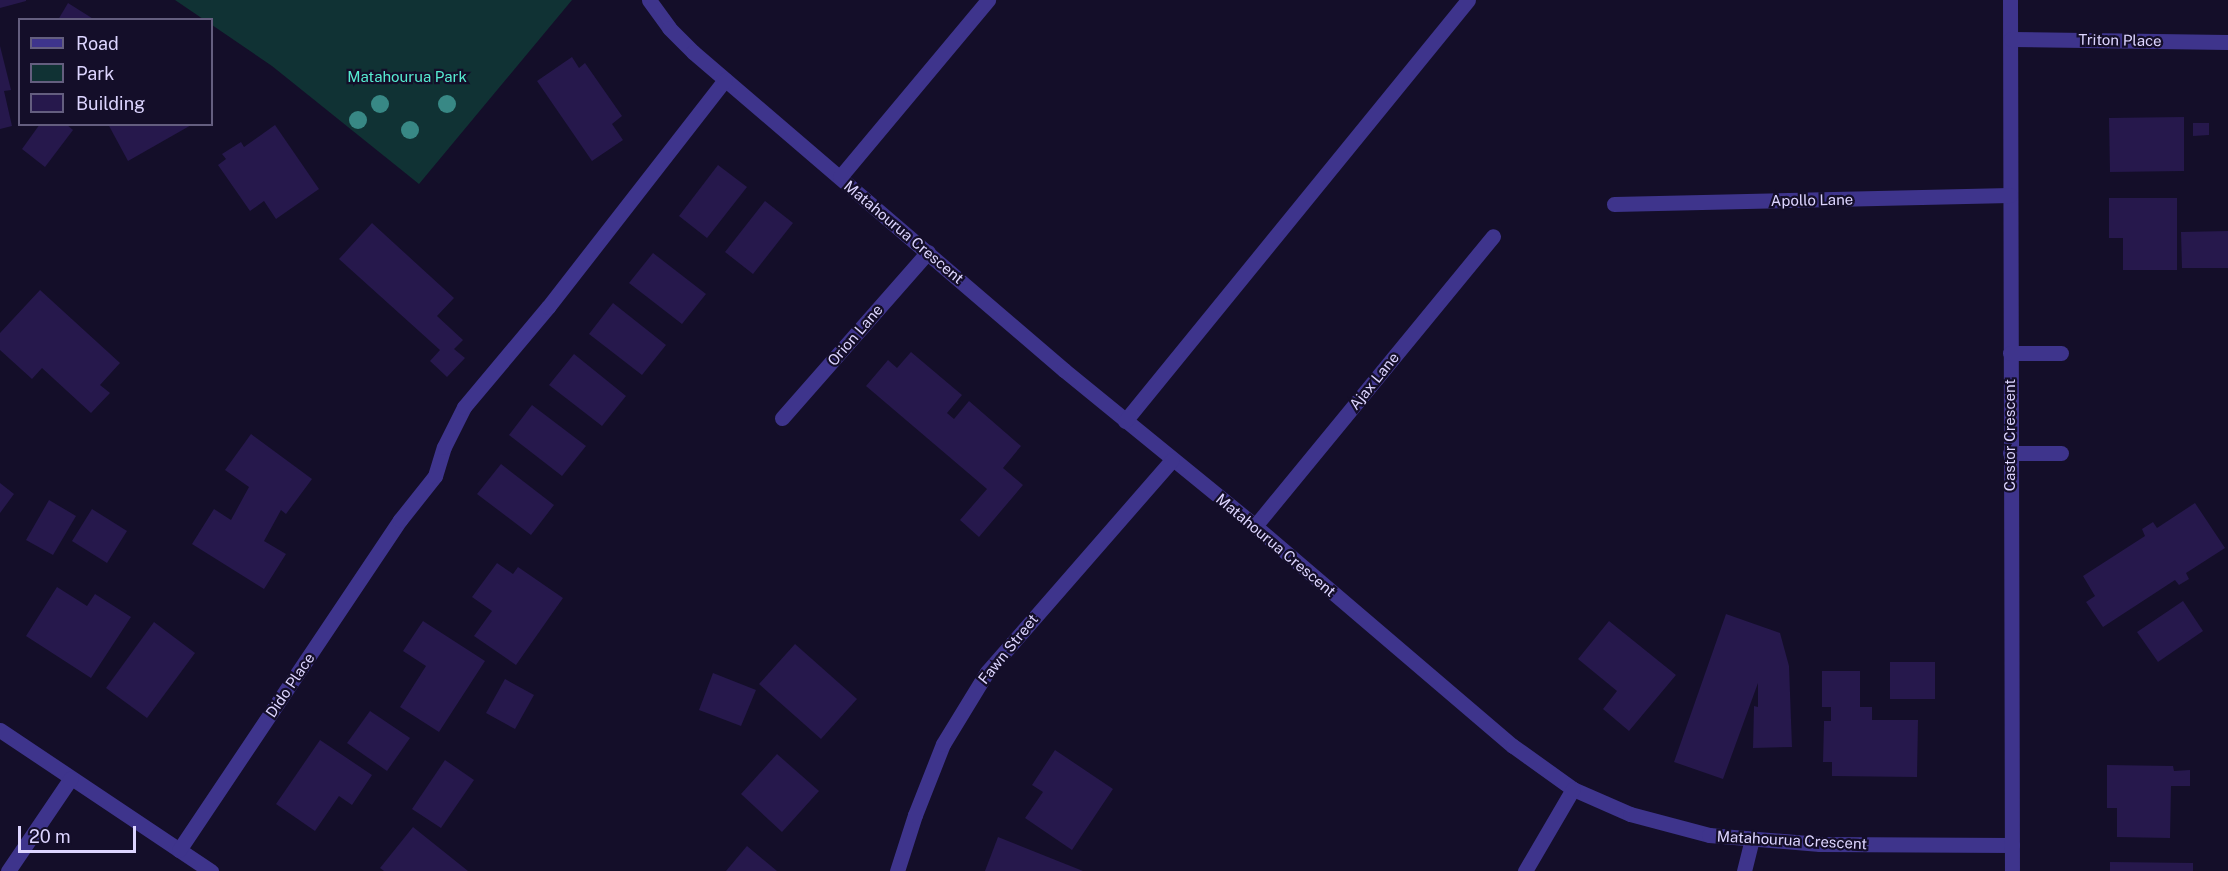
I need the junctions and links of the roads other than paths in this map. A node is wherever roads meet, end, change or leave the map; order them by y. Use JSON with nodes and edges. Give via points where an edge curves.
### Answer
{"nodes":[{"id":1,"x":649,"y":0,"type":"edge"},
{"id":2,"x":988,"y":0,"type":"edge"},
{"id":3,"x":1468,"y":0,"type":"edge"},
{"id":4,"x":2010,"y":0,"type":"edge"},
{"id":5,"x":2011,"y":39,"type":"junction"},
{"id":6,"x":2228,"y":42,"type":"edge"},
{"id":7,"x":725,"y":80,"type":"junction"},
{"id":8,"x":840,"y":177,"type":"junction"},
{"id":9,"x":2010,"y":195,"type":"junction"},
{"id":10,"x":1614,"y":204,"type":"dead end"},
{"id":11,"x":1494,"y":236,"type":"dead end"},
{"id":12,"x":928,"y":252,"type":"junction"},
{"id":13,"x":2010,"y":353,"type":"junction"},
{"id":14,"x":2061,"y":353,"type":"dead end"},
{"id":15,"x":782,"y":418,"type":"dead end"},
{"id":16,"x":1125,"y":421,"type":"junction"},
{"id":17,"x":2010,"y":453,"type":"junction"},
{"id":18,"x":2061,"y":453,"type":"dead end"},
{"id":19,"x":1172,"y":460,"type":"junction"},
{"id":20,"x":1254,"y":526,"type":"junction"},
{"id":21,"x":0,"y":730,"type":"edge"},
{"id":22,"x":71,"y":778,"type":"junction"},
{"id":23,"x":1573,"y":789,"type":"junction"},
{"id":24,"x":1752,"y":840,"type":"junction"},
{"id":25,"x":2012,"y":845,"type":"junction"},
{"id":26,"x":179,"y":850,"type":"junction"},
{"id":27,"x":8,"y":871,"type":"edge"},
{"id":28,"x":211,"y":871,"type":"edge"},
{"id":29,"x":897,"y":871,"type":"edge"},
{"id":30,"x":1526,"y":871,"type":"edge"},
{"id":31,"x":1744,"y":871,"type":"edge"},
{"id":32,"x":2012,"y":871,"type":"edge"}],
"edges":[{"from":1,"to":7,"type":"street","name":"Matahourua Crescent","via":[[669,28]]},
{"from":2,"to":8,"type":"street"},
{"from":3,"to":16,"type":"street"},
{"from":4,"to":5,"type":"street","name":"Castor Crescent"},
{"from":5,"to":6,"type":"street","name":"Triton Place"},
{"from":5,"to":9,"type":"street","name":"Castor Crescent"},
{"from":7,"to":8,"type":"street","name":"Matahourua Crescent"},
{"from":7,"to":26,"type":"street","name":"Dido Place","via":[[548,307],[464,407],[435,476],[400,520]]},
{"from":8,"to":12,"type":"street","name":"Matahourua Crescent"},
{"from":9,"to":10,"type":"street","name":"Apollo Lane"},
{"from":9,"to":13,"type":"street","name":"Castor Crescent"},
{"from":11,"to":20,"type":"street","name":"Ajax Lane"},
{"from":12,"to":15,"type":"street","name":"Orion Lane"},
{"from":12,"to":16,"type":"street","name":"Matahourua Crescent"},
{"from":13,"to":14,"type":"street"},
{"from":13,"to":17,"type":"street","name":"Castor Crescent"},
{"from":16,"to":19,"type":"street","name":"Matahourua Crescent"},
{"from":17,"to":18,"type":"street"},
{"from":17,"to":25,"type":"street","name":"Castor Crescent"},
{"from":19,"to":20,"type":"street","name":"Matahourua Crescent"},
{"from":19,"to":29,"type":"street","name":"Fawn Street","via":[[987,672],[943,744]]},
{"from":20,"to":23,"type":"street","name":"Matahourua Crescent","via":[[1513,746]]},
{"from":21,"to":22,"type":"street"},
{"from":22,"to":26,"type":"street"},
{"from":22,"to":27,"type":"street"},
{"from":23,"to":24,"type":"street","name":"Matahourua Crescent","via":[[1670,827]]},
{"from":23,"to":30,"type":"street"},
{"from":24,"to":25,"type":"street","name":"Matahourua Crescent"},
{"from":24,"to":31,"type":"street"},
{"from":25,"to":32,"type":"street","name":"Castor Crescent"},
{"from":26,"to":28,"type":"street"}]}
